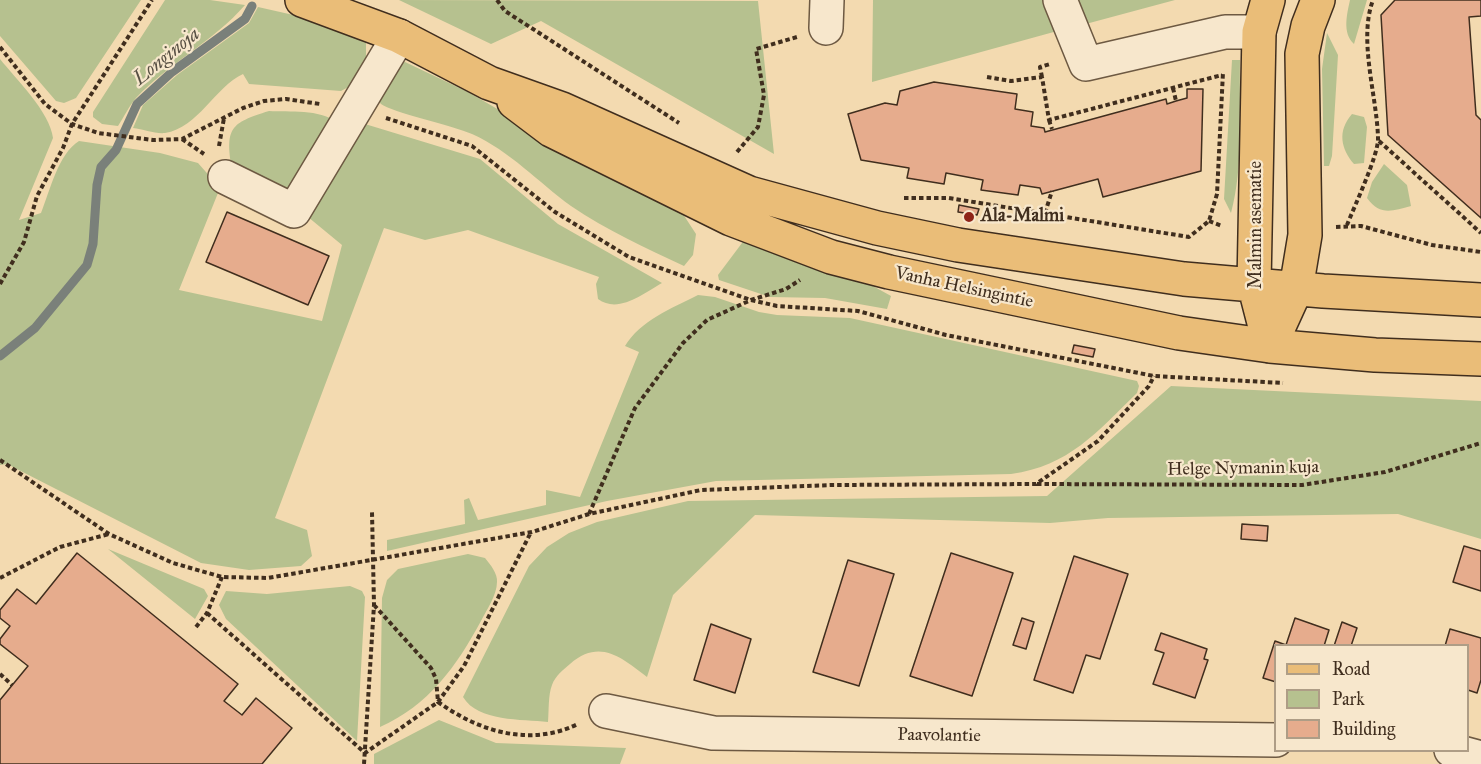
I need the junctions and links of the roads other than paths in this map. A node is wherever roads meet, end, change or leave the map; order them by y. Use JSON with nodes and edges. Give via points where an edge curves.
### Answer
{"nodes":[{"id":1,"x":302,"y":0,"type":"edge"},
{"id":2,"x":1060,"y":0,"type":"edge"},
{"id":3,"x":1268,"y":0,"type":"edge"},
{"id":4,"x":1318,"y":0,"type":"edge"},
{"id":5,"x":1259,"y":32,"type":"junction"},
{"id":6,"x":399,"y":36,"type":"junction"},
{"id":7,"x":489,"y":83,"type":"junction"},
{"id":8,"x":225,"y":177,"type":"dead end"},
{"id":9,"x":1254,"y":284,"type":"junction"},
{"id":10,"x":1296,"y":289,"type":"junction"},
{"id":11,"x":1481,"y":300,"type":"edge"},
{"id":12,"x":1270,"y":346,"type":"junction"},
{"id":13,"x":1481,"y":358,"type":"edge"},
{"id":14,"x":606,"y":711,"type":"road end"},
{"id":15,"x":1274,"y":740,"type":"edge"},
{"id":16,"x":1458,"y":752,"type":"edge"},
{"id":17,"x":1481,"y":758,"type":"edge"}],
"edges":[{"from":1,"to":6,"type":"main road","name":"Vanha Helsingintie"},
{"from":2,"to":5,"type":"street","via":[[1086,64],[1225,32]]},
{"from":3,"to":5,"type":"main road","name":"Malmin asematie"},
{"from":4,"to":10,"type":"main road","name":"Malmin asematie","via":[[1302,54],[1305,236]]},
{"from":5,"to":9,"type":"main road","name":"Malmin asematie"},
{"from":6,"to":7,"type":"main road","name":"Vanha Helsingintie"},
{"from":6,"to":8,"type":"street","via":[[294,212]]},
{"from":7,"to":9,"type":"main road","name":"Vanha Helsingintie","via":[[562,109],[749,193],[877,228],[958,245],[1184,279]]},
{"from":7,"to":12,"type":"main road","name":"Vanha Helsingintie","via":[[551,130],[731,219],[831,257],[941,285],[1179,333]]},
{"from":9,"to":10,"type":"main road","name":"Vanha Helsingintie"},
{"from":9,"to":12,"type":"main road","name":"Malmin asematie"},
{"from":10,"to":11,"type":"main road","name":"Vanha Helsingintie"},
{"from":10,"to":12,"type":"main road","name":"Malmin asematie"},
{"from":12,"to":13,"type":"main road","name":"Vanha Helsingintie","via":[[1375,356]]},
{"from":14,"to":15,"type":"street","name":"Paavolantie","via":[[713,733]]},
{"from":16,"to":17,"type":"street"}]}
